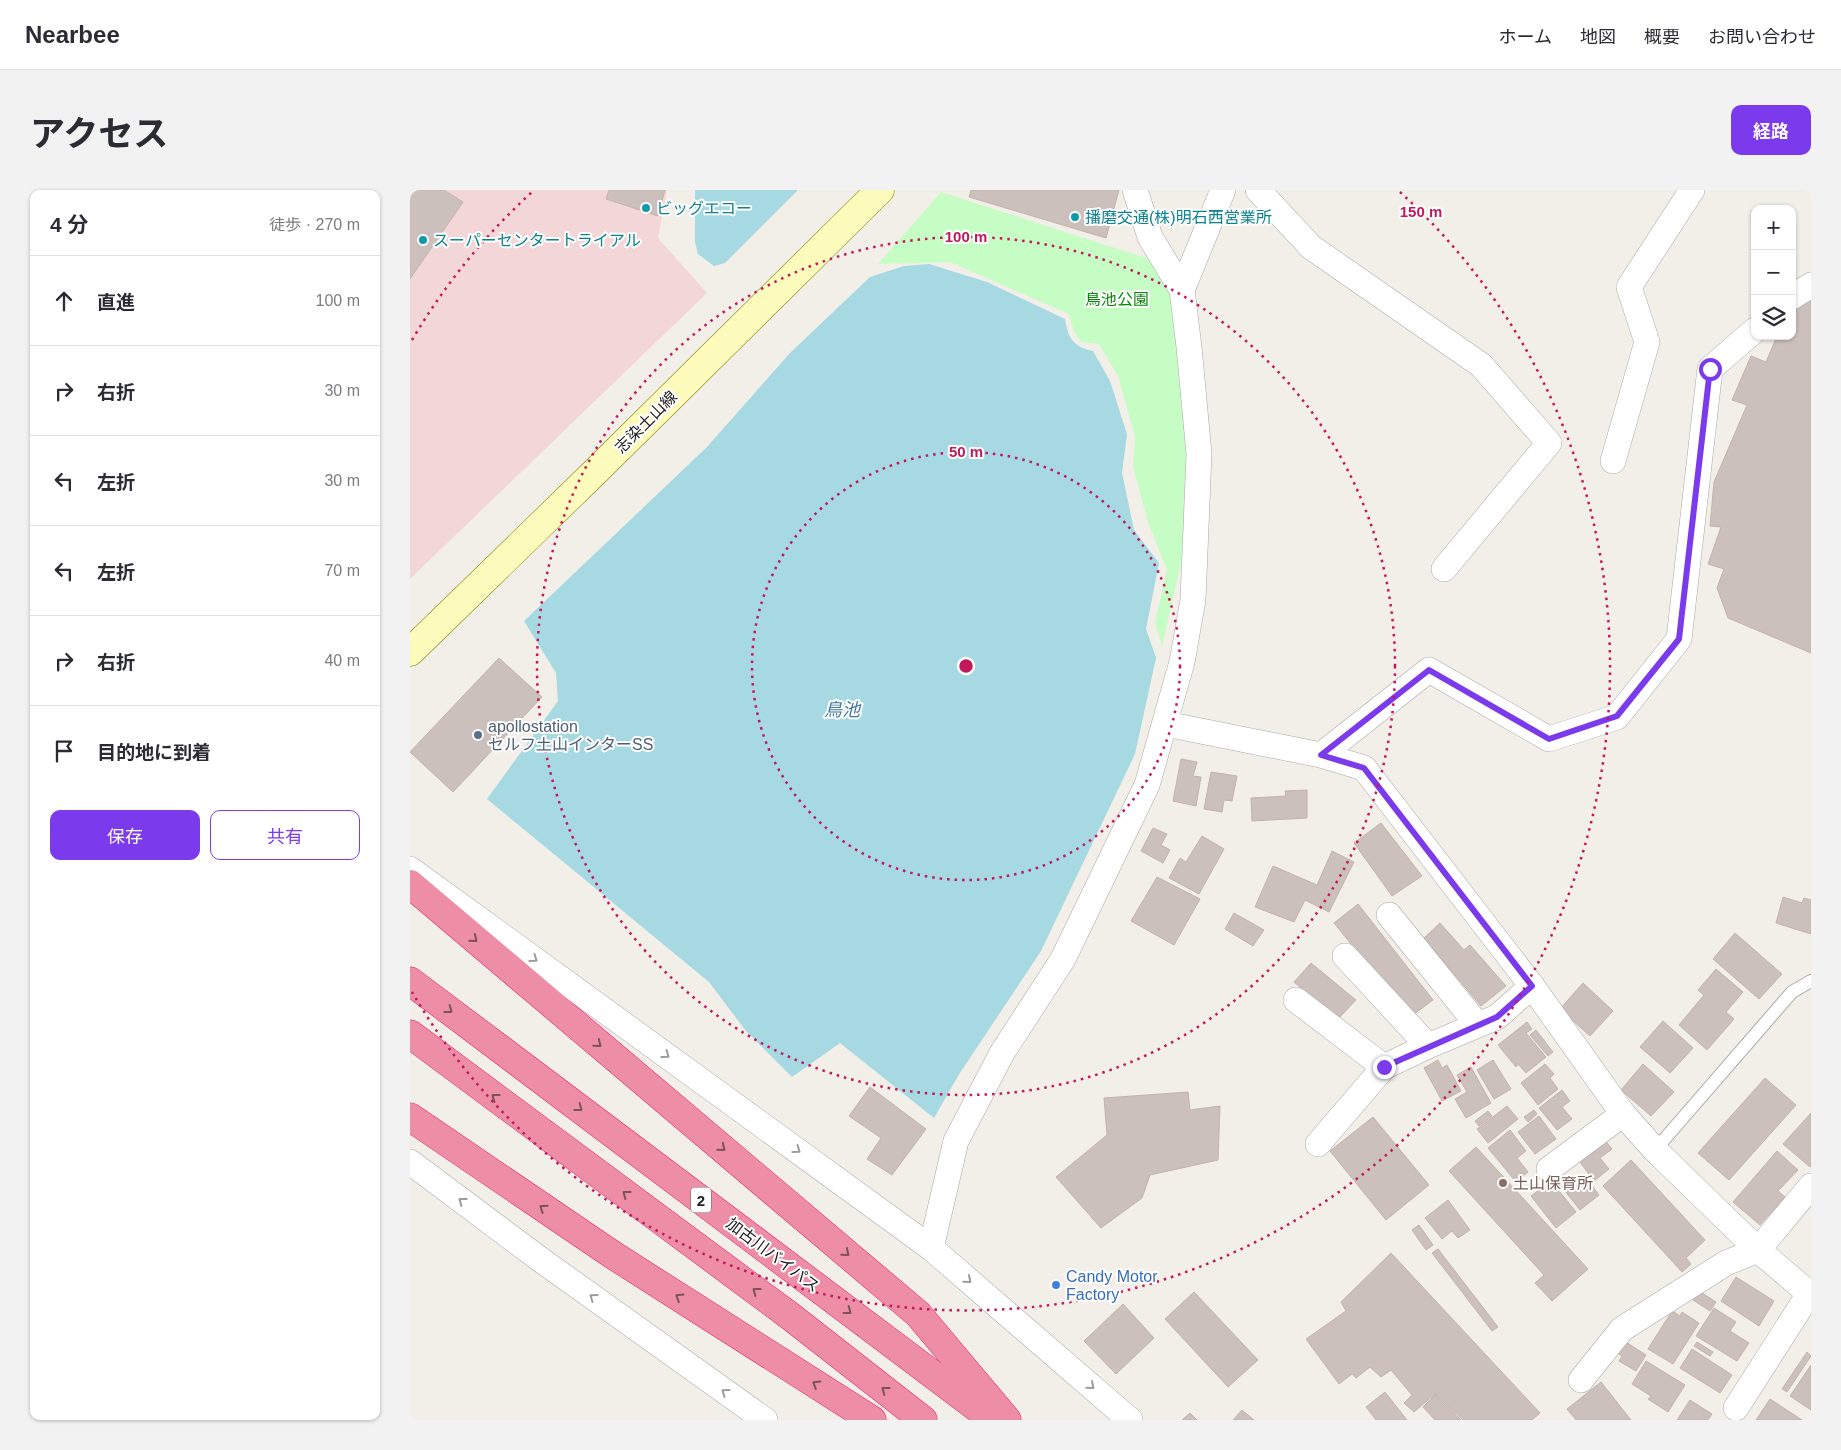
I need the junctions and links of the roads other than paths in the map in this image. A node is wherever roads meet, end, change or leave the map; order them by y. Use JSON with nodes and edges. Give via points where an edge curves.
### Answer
{"nodes":[{"id":1,"x":880,"y":190,"type":"edge"},
{"id":2,"x":1135,"y":190,"type":"edge"},
{"id":3,"x":1223,"y":190,"type":"edge"},
{"id":4,"x":1258,"y":190,"type":"edge"},
{"id":5,"x":1692,"y":190,"type":"edge"},
{"id":6,"x":1811,"y":286,"type":"edge"},
{"id":7,"x":1182,"y":290,"type":"junction"},
{"id":8,"x":1795,"y":295,"type":"edge"},
{"id":9,"x":1751,"y":333,"type":"edge"},
{"id":10,"x":1613,"y":461,"type":"dead end"},
{"id":11,"x":1444,"y":569,"type":"dead end"},
{"id":12,"x":410,"y":652,"type":"edge"},
{"id":13,"x":1166,"y":724,"type":"junction"},
{"id":14,"x":1321,"y":755,"type":"junction"},
{"id":15,"x":410,"y":869,"type":"edge"},
{"id":16,"x":410,"y":884,"type":"edge"},
{"id":17,"x":1389,"y":915,"type":"dead end"},
{"id":18,"x":1344,"y":956,"type":"dead end"},
{"id":19,"x":410,"y":981,"type":"edge"},
{"id":20,"x":1811,"y":981,"type":"edge"},
{"id":21,"x":1532,"y":986,"type":"junction"},
{"id":22,"x":1296,"y":1000,"type":"dead end"},
{"id":23,"x":1477,"y":1024,"type":"junction"},
{"id":24,"x":410,"y":1034,"type":"edge"},
{"id":25,"x":1428,"y":1046,"type":"junction"},
{"id":26,"x":1384,"y":1067,"type":"junction"},
{"id":27,"x":1623,"y":1114,"type":"junction"},
{"id":28,"x":410,"y":1117,"type":"edge"},
{"id":29,"x":1318,"y":1144,"type":"dead end"},
{"id":30,"x":1655,"y":1150,"type":"junction"},
{"id":31,"x":410,"y":1162,"type":"edge"},
{"id":32,"x":1549,"y":1169,"type":"dead end"},
{"id":33,"x":1811,"y":1186,"type":"edge"},
{"id":34,"x":931,"y":1248,"type":"junction"},
{"id":35,"x":1758,"y":1250,"type":"junction"},
{"id":36,"x":1810,"y":1294,"type":"edge"},
{"id":37,"x":1581,"y":1380,"type":"dead end"},
{"id":38,"x":1736,"y":1408,"type":"dead end"},
{"id":39,"x":765,"y":1420,"type":"edge"},
{"id":40,"x":872,"y":1420,"type":"edge"},
{"id":41,"x":923,"y":1420,"type":"edge"},
{"id":42,"x":993,"y":1420,"type":"edge"},
{"id":43,"x":1007,"y":1420,"type":"edge"},
{"id":44,"x":1130,"y":1420,"type":"edge"}],
"edges":[{"from":1,"to":12,"type":"main road","name":"志染土山線"},
{"from":2,"to":7,"type":"street","via":[[1150,237]]},
{"from":3,"to":7,"type":"street"},
{"from":4,"to":11,"type":"street","via":[[1311,246],[1481,365],[1549,443]]},
{"from":5,"to":10,"type":"street","via":[[1629,287],[1647,342]]},
{"from":6,"to":8,"type":"street"},
{"from":7,"to":13,"type":"street","via":[[1199,454],[1193,600]]},
{"from":9,"to":14,"type":"street","via":[[1710,369],[1679,639],[1617,716],[1549,739],[1429,670]]},
{"from":13,"to":14,"type":"street"},
{"from":13,"to":34,"type":"street","via":[[1147,785],[1063,959],[1002,1053],[956,1141]]},
{"from":14,"to":21,"type":"street","via":[[1364,768]]},
{"from":15,"to":34,"type":"street","one_way":true},
{"from":16,"to":43,"type":"highway","one_way":true,"via":[[918,1314]]},
{"from":17,"to":23,"type":"street"},
{"from":18,"to":25,"type":"street"},
{"from":19,"to":42,"type":"highway","name":"加古川バイパス","number":"2","one_way":true},
{"from":20,"to":30,"type":"lane","via":[[1792,992]]},
{"from":21,"to":23,"type":"street","via":[[1497,1017]]},
{"from":21,"to":27,"type":"street"},
{"from":22,"to":26,"type":"street"},
{"from":23,"to":25,"type":"street"},
{"from":41,"to":24,"type":"highway","number":"2","one_way":true,"via":[[790,1316]]},
{"from":25,"to":26,"type":"street"},
{"from":26,"to":29,"type":"street"},
{"from":27,"to":30,"type":"street"},
{"from":27,"to":32,"type":"street"},
{"from":40,"to":28,"type":"highway","one_way":true,"via":[[613,1255]]},
{"from":30,"to":35,"type":"street"},
{"from":39,"to":31,"type":"street","one_way":true},
{"from":33,"to":35,"type":"street"},
{"from":34,"to":44,"type":"street","one_way":true},
{"from":35,"to":36,"type":"street"},
{"from":35,"to":37,"type":"street","via":[[1726,1263],[1622,1329]]},
{"from":36,"to":38,"type":"street"}]}
